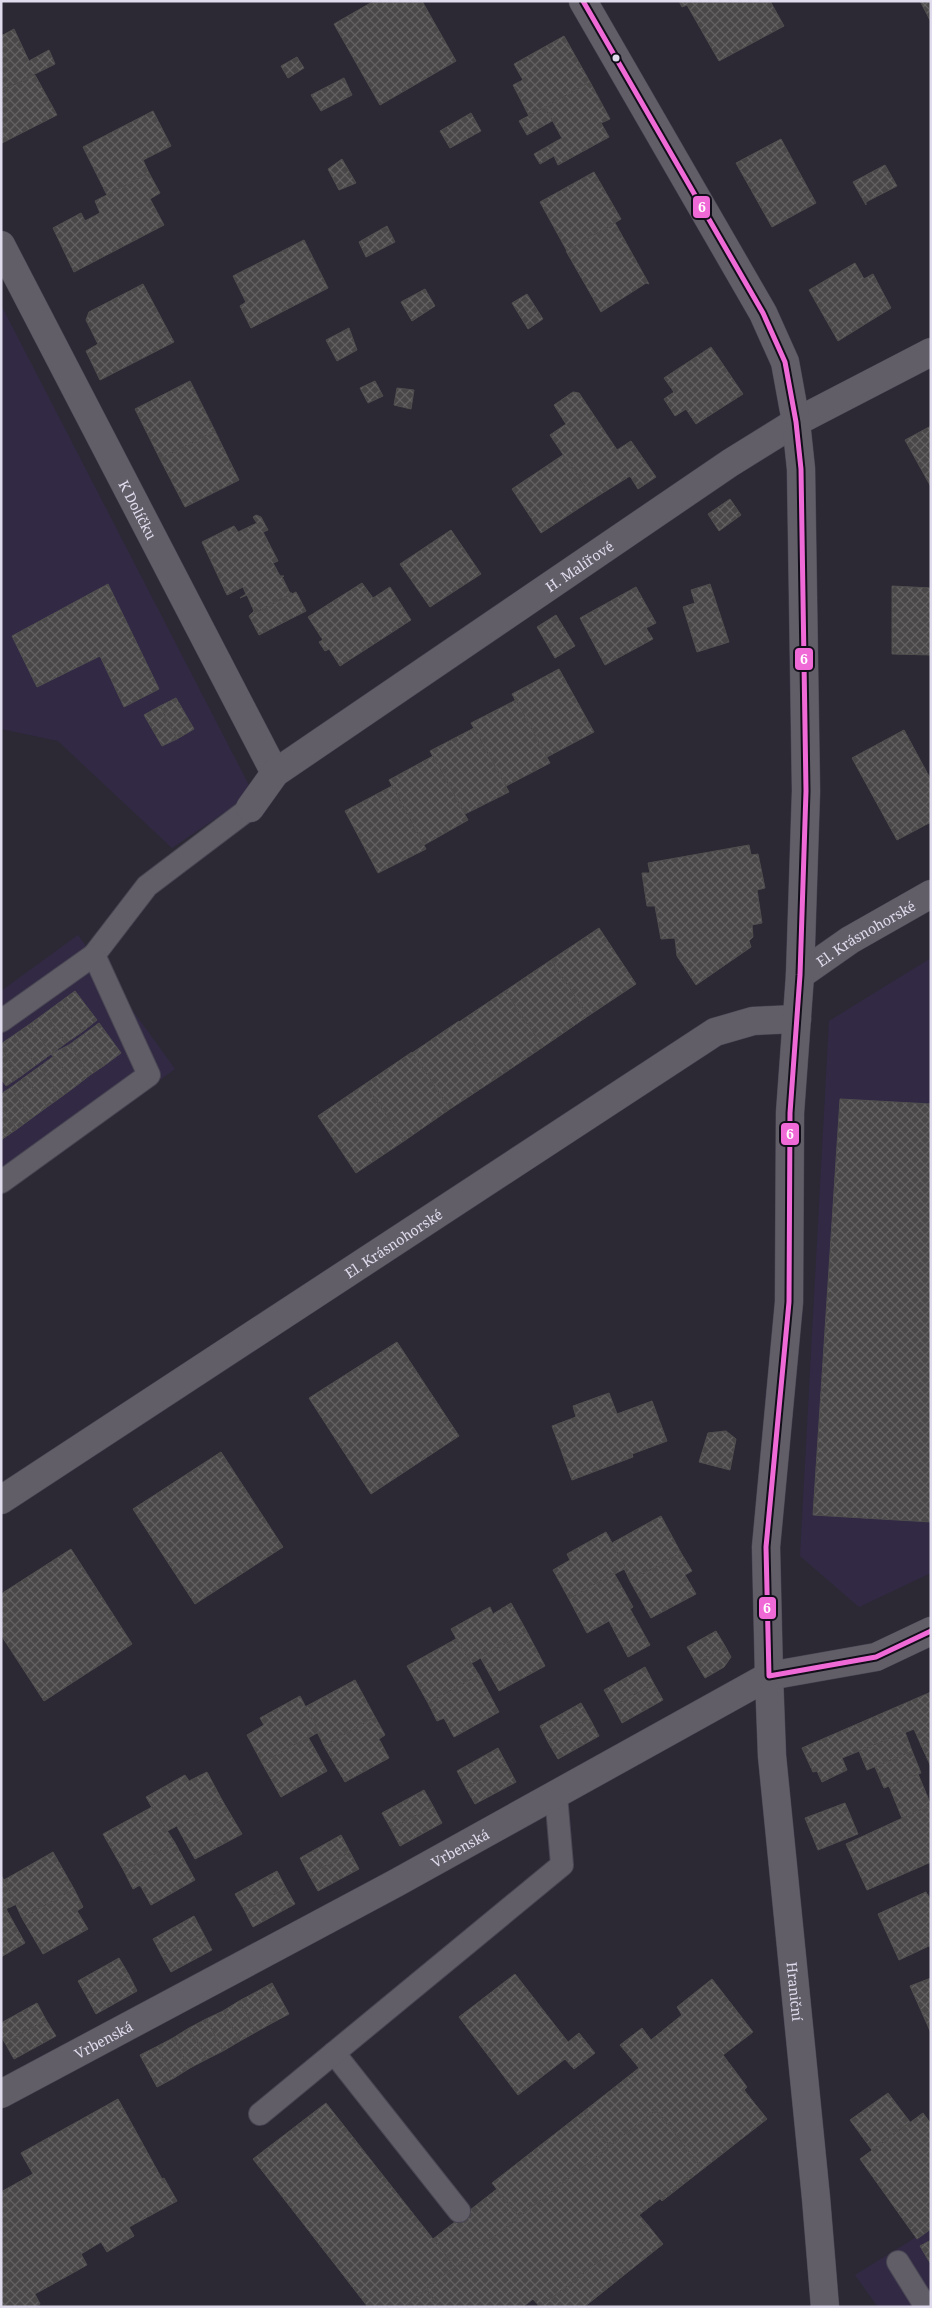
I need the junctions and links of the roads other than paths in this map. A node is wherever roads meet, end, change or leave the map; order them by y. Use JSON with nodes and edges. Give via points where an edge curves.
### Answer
{"nodes":[{"id":1,"x":583,"y":1,"type":"edge"},
{"id":2,"x":1,"y":245,"type":"edge"},
{"id":3,"x":931,"y":352,"type":"edge"},
{"id":4,"x":796,"y":422,"type":"junction"},
{"id":5,"x":275,"y":773,"type":"junction"},
{"id":6,"x":250,"y":808,"type":"joint"},
{"id":7,"x":931,"y":894,"type":"edge"},
{"id":8,"x":94,"y":956,"type":"junction"},
{"id":9,"x":800,"y":975,"type":"junction"},
{"id":10,"x":797,"y":1019,"type":"junction"},
{"id":11,"x":1,"y":1021,"type":"edge"},
{"id":12,"x":1,"y":1182,"type":"edge"},
{"id":13,"x":1,"y":1500,"type":"edge"},
{"id":14,"x":931,"y":1631,"type":"edge"},
{"id":15,"x":769,"y":1676,"type":"junction"},
{"id":16,"x":556,"y":1795,"type":"junction"},
{"id":17,"x":334,"y":2053,"type":"junction"},
{"id":18,"x":1,"y":2094,"type":"edge"},
{"id":19,"x":260,"y":2114,"type":"dead end"},
{"id":20,"x":459,"y":2211,"type":"dead end"},
{"id":21,"x":898,"y":2262,"type":"dead end"},
{"id":22,"x":825,"y":2307,"type":"edge"},
{"id":23,"x":926,"y":2307,"type":"edge"}],
"edges":[{"from":1,"to":4,"type":"street","name":"Hraniční","via":[[763,313],[784,362]]},
{"from":2,"to":5,"type":"street","name":"K Dolíčku"},
{"from":3,"to":4,"type":"street","name":"H. Malířové"},
{"from":4,"to":5,"type":"street","name":"H. Malířové"},
{"from":4,"to":9,"type":"street","name":"Hraniční","via":[[800,469],[806,791]]},
{"from":5,"to":6,"type":"street","name":"H. Malířové"},
{"from":6,"to":8,"type":"lane","via":[[147,886]]},
{"from":7,"to":9,"type":"street","name":"El. Krásnohorské","via":[[850,940]]},
{"from":8,"to":11,"type":"lane"},
{"from":8,"to":12,"type":"lane","via":[[150,1075]]},
{"from":9,"to":10,"type":"street","name":"Hraniční"},
{"from":10,"to":13,"type":"street","name":"El. Krásnohorské","via":[[753,1021],[715,1032]]},
{"from":10,"to":15,"type":"street","name":"Hraniční","via":[[790,1113],[789,1302],[766,1547]]},
{"from":14,"to":15,"type":"street","name":"Vrbenská","via":[[876,1657]]},
{"from":15,"to":16,"type":"street","name":"Vrbenská"},
{"from":15,"to":22,"type":"street","name":"Hraniční","via":[[772,1756]]},
{"from":16,"to":17,"type":"lane","via":[[562,1865]]},
{"from":16,"to":18,"type":"street","name":"Vrbenská"},
{"from":17,"to":19,"type":"lane"},
{"from":17,"to":20,"type":"lane"},
{"from":21,"to":23,"type":"lane"}]}
